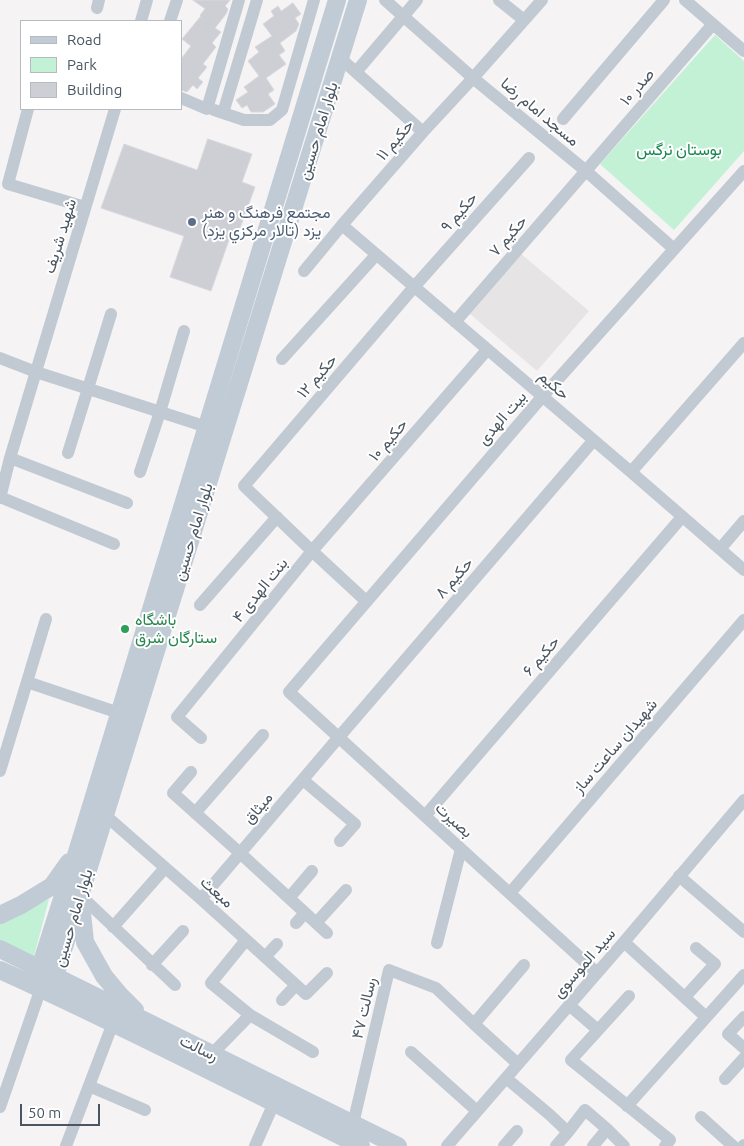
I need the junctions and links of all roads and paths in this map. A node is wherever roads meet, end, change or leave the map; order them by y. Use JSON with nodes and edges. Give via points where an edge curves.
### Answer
{"nodes":[{"id":1,"x":147,"y":0,"type":"edge"},
{"id":2,"x":177,"y":0,"type":"edge"},
{"id":3,"x":238,"y":0,"type":"edge"},
{"id":4,"x":257,"y":0,"type":"edge"},
{"id":5,"x":314,"y":0,"type":"edge"},
{"id":6,"x":337,"y":0,"type":"edge"},
{"id":7,"x":358,"y":0,"type":"edge"},
{"id":8,"x":385,"y":0,"type":"edge"},
{"id":9,"x":417,"y":0,"type":"edge"},
{"id":10,"x":499,"y":0,"type":"edge"},
{"id":11,"x":542,"y":0,"type":"edge"},
{"id":12,"x":664,"y":0,"type":"edge"},
{"id":13,"x":693,"y":3,"type":"edge"},
{"id":14,"x":403,"y":16,"type":"junction"},
{"id":15,"x":141,"y":20,"type":"edge"},
{"id":16,"x":170,"y":20,"type":"edge"},
{"id":17,"x":524,"y":20,"type":"junction"},
{"id":18,"x":713,"y":24,"type":"junction"},
{"id":19,"x":744,"y":51,"type":"edge"},
{"id":20,"x":321,"y":53,"type":"junction"},
{"id":21,"x":340,"y":58,"type":"junction"},
{"id":22,"x":356,"y":72,"type":"junction"},
{"id":23,"x":473,"y":78,"type":"junction"},
{"id":24,"x":182,"y":98,"type":"edge"},
{"id":25,"x":207,"y":109,"type":"junction"},
{"id":26,"x":28,"y":110,"type":"edge"},
{"id":27,"x":115,"y":110,"type":"edge"},
{"id":28,"x":223,"y":113,"type":"junction"},
{"id":29,"x":563,"y":119,"type":"dead end"},
{"id":30,"x":423,"y":132,"type":"junction"},
{"id":31,"x":529,"y":158,"type":"dead end"},
{"id":32,"x":586,"y":171,"type":"junction"},
{"id":33,"x":744,"y":171,"type":"edge"},
{"id":34,"x":85,"y":206,"type":"junction"},
{"id":35,"x":342,"y":225,"type":"junction"},
{"id":36,"x":674,"y":249,"type":"junction"},
{"id":37,"x":376,"y":254,"type":"junction"},
{"id":38,"x":304,"y":271,"type":"dead end"},
{"id":39,"x":414,"y":287,"type":"junction"},
{"id":40,"x":111,"y":314,"type":"dead end"},
{"id":41,"x":455,"y":322,"type":"junction"},
{"id":42,"x":184,"y":331,"type":"dead end"},
{"id":43,"x":744,"y":343,"type":"edge"},
{"id":44,"x":487,"y":350,"type":"junction"},
{"id":45,"x":0,"y":358,"type":"edge"},
{"id":46,"x":282,"y":359,"type":"dead end"},
{"id":47,"x":36,"y":372,"type":"junction"},
{"id":48,"x":88,"y":388,"type":"junction"},
{"id":49,"x":542,"y":397,"type":"junction"},
{"id":50,"x":160,"y":412,"type":"junction"},
{"id":51,"x":207,"y":427,"type":"junction"},
{"id":52,"x":593,"y":441,"type":"junction"},
{"id":53,"x":68,"y":452,"type":"dead end"},
{"id":54,"x":10,"y":458,"type":"junction"},
{"id":55,"x":3,"y":472,"type":"edge"},
{"id":56,"x":140,"y":472,"type":"dead end"},
{"id":57,"x":631,"y":472,"type":"junction"},
{"id":58,"x":0,"y":498,"type":"edge"},
{"id":59,"x":127,"y":503,"type":"dead end"},
{"id":60,"x":682,"y":517,"type":"junction"},
{"id":61,"x":277,"y":518,"type":"junction"},
{"id":62,"x":744,"y":521,"type":"edge"},
{"id":63,"x":114,"y":544,"type":"dead end"},
{"id":64,"x":720,"y":549,"type":"junction"},
{"id":65,"x":312,"y":551,"type":"junction"},
{"id":66,"x":744,"y":570,"type":"edge"},
{"id":67,"x":366,"y":601,"type":"junction"},
{"id":68,"x":200,"y":605,"type":"dead end"},
{"id":69,"x":46,"y":619,"type":"dead end"},
{"id":70,"x":744,"y":620,"type":"edge"},
{"id":71,"x":155,"y":626,"type":"junction"},
{"id":72,"x":27,"y":682,"type":"junction"},
{"id":73,"x":289,"y":692,"type":"joint"},
{"id":74,"x":119,"y":713,"type":"junction"},
{"id":75,"x":262,"y":736,"type":"dead end"},
{"id":76,"x":339,"y":737,"type":"junction"},
{"id":77,"x":201,"y":738,"type":"dead end"},
{"id":78,"x":0,"y":771,"type":"edge"},
{"id":79,"x":191,"y":772,"type":"dead end"},
{"id":80,"x":302,"y":780,"type":"junction"},
{"id":81,"x":744,"y":800,"type":"edge"},
{"id":82,"x":195,"y":813,"type":"junction"},
{"id":83,"x":105,"y":816,"type":"junction"},
{"id":84,"x":425,"y":816,"type":"junction"},
{"id":85,"x":340,"y":841,"type":"dead end"},
{"id":86,"x":461,"y":849,"type":"junction"},
{"id":87,"x":77,"y":852,"type":"junction"},
{"id":88,"x":240,"y":853,"type":"junction"},
{"id":89,"x":166,"y":868,"type":"junction"},
{"id":90,"x":312,"y":871,"type":"dead end"},
{"id":91,"x":679,"y":876,"type":"junction"},
{"id":92,"x":346,"y":890,"type":"dead end"},
{"id":93,"x":510,"y":893,"type":"junction"},
{"id":94,"x":80,"y":895,"type":"junction"},
{"id":95,"x":289,"y":898,"type":"junction"},
{"id":96,"x":201,"y":900,"type":"junction"},
{"id":97,"x":305,"y":913,"type":"junction"},
{"id":98,"x":0,"y":915,"type":"edge"},
{"id":99,"x":296,"y":923,"type":"dead end"},
{"id":100,"x":316,"y":923,"type":"junction"},
{"id":101,"x":113,"y":927,"type":"junction"},
{"id":102,"x":183,"y":931,"type":"dead end"},
{"id":103,"x":327,"y":932,"type":"dead end"},
{"id":104,"x":744,"y":932,"type":"edge"},
{"id":105,"x":246,"y":940,"type":"junction"},
{"id":106,"x":624,"y":942,"type":"junction"},
{"id":107,"x":277,"y":944,"type":"dead end"},
{"id":108,"x":437,"y":944,"type":"dead end"},
{"id":109,"x":696,"y":948,"type":"dead end"},
{"id":110,"x":0,"y":949,"type":"edge"},
{"id":111,"x":265,"y":957,"type":"junction"},
{"id":112,"x":152,"y":965,"type":"junction"},
{"id":113,"x":524,"y":965,"type":"dead end"},
{"id":114,"x":0,"y":970,"type":"edge"},
{"id":115,"x":48,"y":972,"type":"junction"},
{"id":116,"x":328,"y":972,"type":"dead end"},
{"id":117,"x":597,"y":973,"type":"junction"},
{"id":118,"x":744,"y":975,"type":"edge"},
{"id":119,"x":296,"y":985,"type":"junction"},
{"id":120,"x":174,"y":986,"type":"dead end"},
{"id":121,"x":41,"y":988,"type":"junction"},
{"id":122,"x":628,"y":996,"type":"dead end"},
{"id":123,"x":685,"y":998,"type":"junction"},
{"id":124,"x":282,"y":1000,"type":"dead end"},
{"id":125,"x":569,"y":1005,"type":"junction"},
{"id":126,"x":250,"y":1015,"type":"junction"},
{"id":127,"x":744,"y":1016,"type":"edge"},
{"id":128,"x":706,"y":1017,"type":"junction"},
{"id":129,"x":148,"y":1022,"type":"junction"},
{"id":130,"x":113,"y":1023,"type":"junction"},
{"id":131,"x":474,"y":1024,"type":"junction"},
{"id":132,"x":598,"y":1030,"type":"junction"},
{"id":133,"x":744,"y":1048,"type":"edge"},
{"id":134,"x":314,"y":1052,"type":"dead end"},
{"id":135,"x":411,"y":1052,"type":"dead end"},
{"id":136,"x":212,"y":1054,"type":"junction"},
{"id":137,"x":744,"y":1058,"type":"edge"},
{"id":138,"x":518,"y":1064,"type":"junction"},
{"id":139,"x":506,"y":1078,"type":"junction"},
{"id":140,"x":726,"y":1079,"type":"dead end"},
{"id":141,"x":89,"y":1086,"type":"junction"},
{"id":142,"x":274,"y":1103,"type":"junction"},
{"id":143,"x":627,"y":1106,"type":"junction"},
{"id":144,"x":0,"y":1107,"type":"edge"},
{"id":145,"x":145,"y":1110,"type":"dead end"},
{"id":146,"x":477,"y":1111,"type":"junction"},
{"id":147,"x":701,"y":1117,"type":"dead end"},
{"id":148,"x":353,"y":1124,"type":"junction"},
{"id":149,"x":607,"y":1129,"type":"junction"},
{"id":150,"x":517,"y":1131,"type":"dead end"},
{"id":151,"x":568,"y":1132,"type":"junction"},
{"id":152,"x":671,"y":1144,"type":"edge"},
{"id":153,"x":66,"y":1146,"type":"edge"},
{"id":154,"x":255,"y":1146,"type":"edge"},
{"id":155,"x":362,"y":1146,"type":"edge"},
{"id":156,"x":398,"y":1146,"type":"edge"},
{"id":157,"x":446,"y":1146,"type":"edge"},
{"id":158,"x":504,"y":1146,"type":"edge"},
{"id":159,"x":556,"y":1146,"type":"edge"},
{"id":160,"x":593,"y":1146,"type":"edge"},
{"id":161,"x":624,"y":1146,"type":"edge"},
{"id":162,"x":733,"y":1146,"type":"edge"}],
"edges":[{"from":1,"to":15,"type":"street"},
{"from":2,"to":16,"type":"street"},
{"from":3,"to":25,"type":"street"},
{"from":4,"to":28,"type":"street"},
{"from":5,"to":28,"type":"street","via":[[282,110],[270,120],[244,120]]},
{"from":6,"to":20,"type":"main road","name":"بلوار امام حسین"},
{"from":7,"to":21,"type":"main road","name":"بلوار امام حسین"},
{"from":8,"to":14,"type":"street","name":"مسجد امام رضا"},
{"from":9,"to":14,"type":"street"},
{"from":10,"to":17,"type":"street"},
{"from":11,"to":17,"type":"street","name":"حکیم ۱۱"},
{"from":12,"to":29,"type":"street"},
{"from":13,"to":18,"type":"street"},
{"from":14,"to":22,"type":"street"},
{"from":14,"to":23,"type":"street","name":"مسجد امام رضا"},
{"from":17,"to":23,"type":"street","name":"حکیم ۱۱"},
{"from":18,"to":19,"type":"street"},
{"from":18,"to":32,"type":"street","name":"صدر ۱۰"},
{"from":20,"to":21,"type":"main road"},
{"from":20,"to":51,"type":"main road","name":"بلوار امام حسین"},
{"from":21,"to":22,"type":"street"},
{"from":21,"to":71,"type":"main road","name":"بلوار امام حسین"},
{"from":22,"to":30,"type":"street"},
{"from":23,"to":30,"type":"street","name":"حکیم ۱۱"},
{"from":23,"to":32,"type":"street","name":"مسجد امام رضا"},
{"from":24,"to":25,"type":"street"},
{"from":25,"to":28,"type":"street"},
{"from":26,"to":34,"type":"street","via":[[8,184]]},
{"from":27,"to":34,"type":"street","name":"شهید شریف"},
{"from":30,"to":35,"type":"street","name":"حکیم ۱۱"},
{"from":31,"to":39,"type":"street","name":"حکیم ۹"},
{"from":32,"to":36,"type":"street","name":"مسجد امام رضا"},
{"from":32,"to":41,"type":"street","name":"حکیم ۷"},
{"from":33,"to":36,"type":"street","name":"بیت الهدی"},
{"from":34,"to":47,"type":"street","name":"شهید شریف"},
{"from":35,"to":37,"type":"street","name":"حکیم"},
{"from":35,"to":38,"type":"street","name":"حکیم ۱۱"},
{"from":36,"to":49,"type":"street","name":"بیت الهدی"},
{"from":37,"to":39,"type":"street","name":"حکیم"},
{"from":37,"to":46,"type":"street"},
{"from":39,"to":41,"type":"street","name":"حکیم"},
{"from":39,"to":61,"type":"street","name":"حکیم ۱۲","via":[[244,486]]},
{"from":40,"to":48,"type":"street"},
{"from":41,"to":44,"type":"street","name":"حکیم"},
{"from":42,"to":50,"type":"street"},
{"from":43,"to":57,"type":"street"},
{"from":44,"to":49,"type":"street","name":"حکیم"},
{"from":44,"to":65,"type":"street","name":"حکیم ۱۰"},
{"from":45,"to":47,"type":"street"},
{"from":47,"to":48,"type":"street"},
{"from":47,"to":54,"type":"street","name":"شهید شریف"},
{"from":48,"to":50,"type":"street"},
{"from":48,"to":53,"type":"street"},
{"from":49,"to":52,"type":"street","name":"حکیم"},
{"from":49,"to":67,"type":"street","name":"بیت الهدی"},
{"from":50,"to":51,"type":"street"},
{"from":50,"to":56,"type":"street"},
{"from":51,"to":71,"type":"main road","name":"بلوار امام حسین"},
{"from":52,"to":57,"type":"street","name":"حکیم"},
{"from":52,"to":76,"type":"street","name":"حکیم ۸"},
{"from":54,"to":55,"type":"street","name":"شهید شریف"},
{"from":54,"to":59,"type":"street"},
{"from":55,"to":58,"type":"street","name":"شهید شریف"},
{"from":57,"to":60,"type":"street","name":"حکیم"},
{"from":58,"to":63,"type":"street"},
{"from":60,"to":64,"type":"street","name":"حکیم"},
{"from":60,"to":84,"type":"street","name":"حکیم ۶"},
{"from":61,"to":65,"type":"street"},
{"from":61,"to":68,"type":"street"},
{"from":62,"to":64,"type":"street"},
{"from":64,"to":66,"type":"street","name":"حکیم"},
{"from":65,"to":67,"type":"street"},
{"from":65,"to":77,"type":"street","name":"بنت الهدی ۴","via":[[177,717]]},
{"from":67,"to":73,"type":"street","name":"بیت الهدی"},
{"from":69,"to":72,"type":"street"},
{"from":70,"to":93,"type":"street","name":"شهیدان ساعت ساز"},
{"from":71,"to":74,"type":"main road","name":"بلوار امام حسین"},
{"from":71,"to":83,"type":"main road","name":"بلوار امام حسین"},
{"from":72,"to":74,"type":"street"},
{"from":72,"to":78,"type":"street"},
{"from":73,"to":76,"type":"street","name":"بصیرت"},
{"from":74,"to":87,"type":"main road","name":"بلوار امام حسین"},
{"from":75,"to":82,"type":"street"},
{"from":76,"to":80,"type":"street","name":"میثاق"},
{"from":76,"to":84,"type":"street","name":"بصیرت"},
{"from":79,"to":82,"type":"street","via":[[173,793]]},
{"from":80,"to":85,"type":"street","via":[[355,824]]},
{"from":80,"to":88,"type":"street","name":"میثاق"},
{"from":81,"to":91,"type":"street","name":"سید الموسوی"},
{"from":82,"to":88,"type":"street"},
{"from":83,"to":89,"type":"street","name":"مبعث"},
{"from":83,"to":94,"type":"main road","name":"بلوار امام حسین"},
{"from":84,"to":86,"type":"street","name":"بصیرت"},
{"from":86,"to":93,"type":"street","name":"بصیرت"},
{"from":86,"to":108,"type":"street"},
{"from":87,"to":98,"type":"main road","via":[[52,886]]},
{"from":87,"to":115,"type":"main road","name":"بلوار امام حسین"},
{"from":88,"to":95,"type":"street"},
{"from":88,"to":96,"type":"street","name":"میثاق"},
{"from":89,"to":96,"type":"street","name":"مبعث"},
{"from":89,"to":101,"type":"street"},
{"from":90,"to":95,"type":"street"},
{"from":91,"to":104,"type":"street"},
{"from":91,"to":106,"type":"street","name":"سید الموسوی"},
{"from":92,"to":100,"type":"street"},
{"from":93,"to":117,"type":"street","name":"بصیرت"},
{"from":94,"to":101,"type":"street"},
{"from":94,"to":115,"type":"main road","name":"بلوار امام حسین"},
{"from":94,"to":129,"type":"main road","via":[[85,942],[104,976]]},
{"from":95,"to":97,"type":"street"},
{"from":96,"to":105,"type":"street","name":"مبعث"},
{"from":97,"to":99,"type":"street"},
{"from":97,"to":100,"type":"street"},
{"from":100,"to":103,"type":"street"},
{"from":101,"to":112,"type":"street"},
{"from":102,"to":112,"type":"street"},
{"from":105,"to":111,"type":"street","name":"مبعث"},
{"from":105,"to":126,"type":"street","via":[[211,983]]},
{"from":106,"to":117,"type":"street","name":"سید الموسوی"},
{"from":106,"to":123,"type":"street"},
{"from":107,"to":111,"type":"street"},
{"from":109,"to":123,"type":"street","via":[[715,964]]},
{"from":110,"to":115,"type":"main road","name":"رسالت"},
{"from":111,"to":119,"type":"street","name":"مبعث"},
{"from":112,"to":120,"type":"street"},
{"from":113,"to":131,"type":"street"},
{"from":114,"to":121,"type":"main road","name":"رسالت"},
{"from":115,"to":121,"type":"main road","name":"بلوار امام حسین"},
{"from":115,"to":129,"type":"main road","name":"رسالت"},
{"from":116,"to":119,"type":"street","name":"مبعث","via":[[306,994]]},
{"from":117,"to":125,"type":"street","name":"سید الموسوی"},
{"from":118,"to":128,"type":"street"},
{"from":119,"to":124,"type":"street"},
{"from":121,"to":130,"type":"main road","name":"رسالت"},
{"from":121,"to":144,"type":"street"},
{"from":122,"to":132,"type":"street"},
{"from":123,"to":128,"type":"street"},
{"from":125,"to":132,"type":"street"},
{"from":125,"to":138,"type":"street","name":"سید الموسوی"},
{"from":126,"to":134,"type":"street"},
{"from":126,"to":136,"type":"street"},
{"from":127,"to":133,"type":"street","via":[[728,1034]]},
{"from":128,"to":143,"type":"street"},
{"from":129,"to":136,"type":"main road","name":"رسالت"},
{"from":130,"to":141,"type":"street"},
{"from":130,"to":142,"type":"main road","name":"رسالت"},
{"from":131,"to":138,"type":"street"},
{"from":131,"to":148,"type":"street","name":"رسالت ۴۷","via":[[436,988],[389,970]]},
{"from":132,"to":143,"type":"street","via":[[571,1060]]},
{"from":135,"to":146,"type":"street"},
{"from":136,"to":148,"type":"main road","name":"رسالت"},
{"from":137,"to":140,"type":"street"},
{"from":138,"to":139,"type":"street","name":"سید الموسوی"},
{"from":139,"to":146,"type":"street","name":"سید الموسوی"},
{"from":139,"to":151,"type":"street"},
{"from":141,"to":145,"type":"street"},
{"from":141,"to":153,"type":"street"},
{"from":142,"to":154,"type":"street"},
{"from":142,"to":155,"type":"main road","name":"رسالت"},
{"from":143,"to":152,"type":"street"},
{"from":146,"to":157,"type":"street","name":"سید الموسوی"},
{"from":147,"to":162,"type":"street"},
{"from":148,"to":156,"type":"main road","name":"رسالت"},
{"from":149,"to":151,"type":"street","via":[[585,1110]]},
{"from":149,"to":160,"type":"street"},
{"from":149,"to":161,"type":"street"},
{"from":150,"to":158,"type":"street"},
{"from":151,"to":159,"type":"street"}]}
